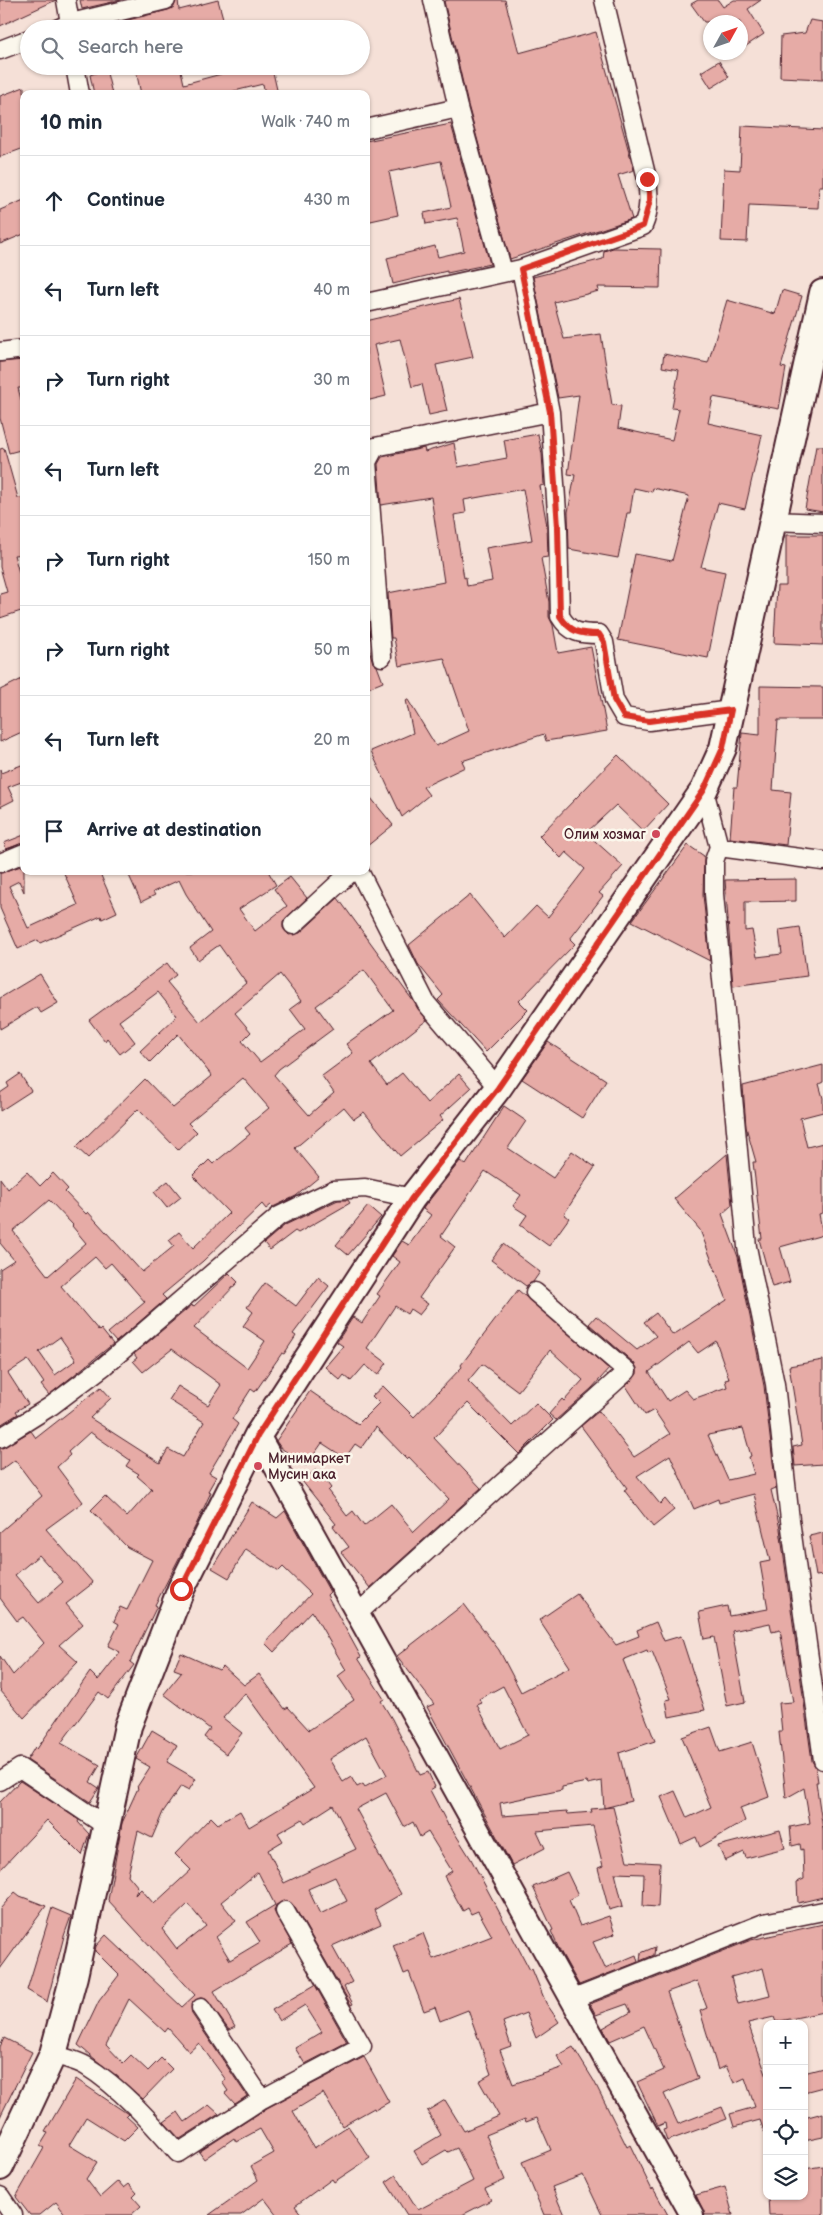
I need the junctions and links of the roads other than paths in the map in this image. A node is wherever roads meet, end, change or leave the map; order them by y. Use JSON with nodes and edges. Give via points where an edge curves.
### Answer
{"nodes":[{"id":1,"x":66,"y":0,"type":"edge"},
{"id":2,"x":166,"y":0,"type":"edge"},
{"id":3,"x":433,"y":0,"type":"edge"},
{"id":4,"x":604,"y":0,"type":"edge"},
{"id":5,"x":66,"y":20,"type":"edge"},
{"id":6,"x":92,"y":20,"type":"edge"},
{"id":7,"x":20,"y":42,"type":"edge"},
{"id":8,"x":0,"y":50,"type":"edge"},
{"id":9,"x":77,"y":75,"type":"edge"},
{"id":10,"x":79,"y":90,"type":"edge"},
{"id":11,"x":458,"y":108,"type":"junction"},
{"id":12,"x":370,"y":128,"type":"edge"},
{"id":13,"x":521,"y":269,"type":"junction"},
{"id":14,"x":503,"y":272,"type":"junction"},
{"id":15,"x":823,"y":293,"type":"edge"},
{"id":16,"x":370,"y":302,"type":"edge"},
{"id":17,"x":20,"y":350,"type":"edge"},
{"id":18,"x":0,"y":352,"type":"edge"},
{"id":19,"x":550,"y":412,"type":"junction"},
{"id":20,"x":370,"y":454,"type":"edge"},
{"id":21,"x":370,"y":501,"type":"edge"},
{"id":22,"x":773,"y":521,"type":"junction"},
{"id":23,"x":823,"y":523,"type":"edge"},
{"id":24,"x":382,"y":658,"type":"dead end"},
{"id":25,"x":731,"y":710,"type":"junction"},
{"id":26,"x":704,"y":790,"type":"junction"},
{"id":27,"x":720,"y":847,"type":"junction"},
{"id":28,"x":20,"y":855,"type":"edge"},
{"id":29,"x":823,"y":861,"type":"edge"},
{"id":30,"x":0,"y":863,"type":"edge"},
{"id":31,"x":348,"y":875,"type":"edge"},
{"id":32,"x":361,"y":875,"type":"edge"},
{"id":33,"x":293,"y":925,"type":"dead end"},
{"id":34,"x":498,"y":1088,"type":"junction"},
{"id":35,"x":412,"y":1198,"type":"junction"},
{"id":36,"x":535,"y":1292,"type":"dead end"},
{"id":37,"x":258,"y":1435,"type":"junction"},
{"id":38,"x":0,"y":1438,"type":"edge"},
{"id":39,"x":358,"y":1614,"type":"junction"},
{"id":40,"x":823,"y":1760,"type":"edge"},
{"id":41,"x":0,"y":1781,"type":"edge"},
{"id":42,"x":106,"y":1826,"type":"junction"},
{"id":43,"x":285,"y":1911,"type":"dead end"},
{"id":44,"x":823,"y":1911,"type":"edge"},
{"id":45,"x":572,"y":1999,"type":"junction"},
{"id":46,"x":201,"y":2008,"type":"dead end"},
{"id":47,"x":53,"y":2054,"type":"junction"},
{"id":48,"x":262,"y":2100,"type":"junction"},
{"id":49,"x":0,"y":2167,"type":"edge"},
{"id":50,"x":0,"y":2196,"type":"edge"},
{"id":51,"x":13,"y":2215,"type":"edge"},
{"id":52,"x":692,"y":2215,"type":"edge"}],
"edges":[{"from":1,"to":5,"type":"street"},
{"from":2,"to":6,"type":"street"},
{"from":3,"to":11,"type":"street"},
{"from":4,"to":13,"type":"street","via":[[647,179],[650,200],[647,216],[643,226]]},
{"from":7,"to":8,"type":"street"},
{"from":9,"to":10,"type":"street"},
{"from":11,"to":12,"type":"street"},
{"from":11,"to":14,"type":"street"},
{"from":13,"to":14,"type":"street"},
{"from":13,"to":19,"type":"street"},
{"from":14,"to":16,"type":"street"},
{"from":15,"to":22,"type":"main road"},
{"from":17,"to":18,"type":"street"},
{"from":19,"to":20,"type":"street","via":[[375,448]]},
{"from":19,"to":25,"type":"street","via":[[560,616],[567,627],[583,634],[599,634],[604,642],[614,700],[624,717],[649,721]]},
{"from":21,"to":24,"type":"street"},
{"from":22,"to":23,"type":"street"},
{"from":22,"to":25,"type":"main road"},
{"from":25,"to":26,"type":"main road","via":[[723,748]]},
{"from":26,"to":27,"type":"street"},
{"from":26,"to":34,"type":"main road"},
{"from":27,"to":29,"type":"street"},
{"from":27,"to":40,"type":"street","via":[[714,861],[714,894],[747,1247],[775,1384]]},
{"from":28,"to":30,"type":"street"},
{"from":31,"to":33,"type":"street"},
{"from":32,"to":34,"type":"street","via":[[426,1003]]},
{"from":34,"to":35,"type":"main road"},
{"from":35,"to":37,"type":"main road"},
{"from":35,"to":38,"type":"street","via":[[365,1188],[333,1190],[279,1216],[104,1366],[51,1406]]},
{"from":36,"to":39,"type":"street","via":[[627,1371]]},
{"from":37,"to":39,"type":"street"},
{"from":37,"to":42,"type":"main road","via":[[181,1589],[128,1726]]},
{"from":39,"to":45,"type":"street"},
{"from":41,"to":42,"type":"street","via":[[20,1768]]},
{"from":42,"to":47,"type":"main road","via":[[74,1976]]},
{"from":43,"to":48,"type":"street","via":[[362,2046]]},
{"from":44,"to":45,"type":"street","via":[[764,1923]]},
{"from":45,"to":52,"type":"street"},
{"from":46,"to":48,"type":"street"},
{"from":47,"to":48,"type":"street","via":[[85,2065],[125,2097],[178,2152]]},
{"from":47,"to":49,"type":"main road"},
{"from":50,"to":51,"type":"street"}]}
